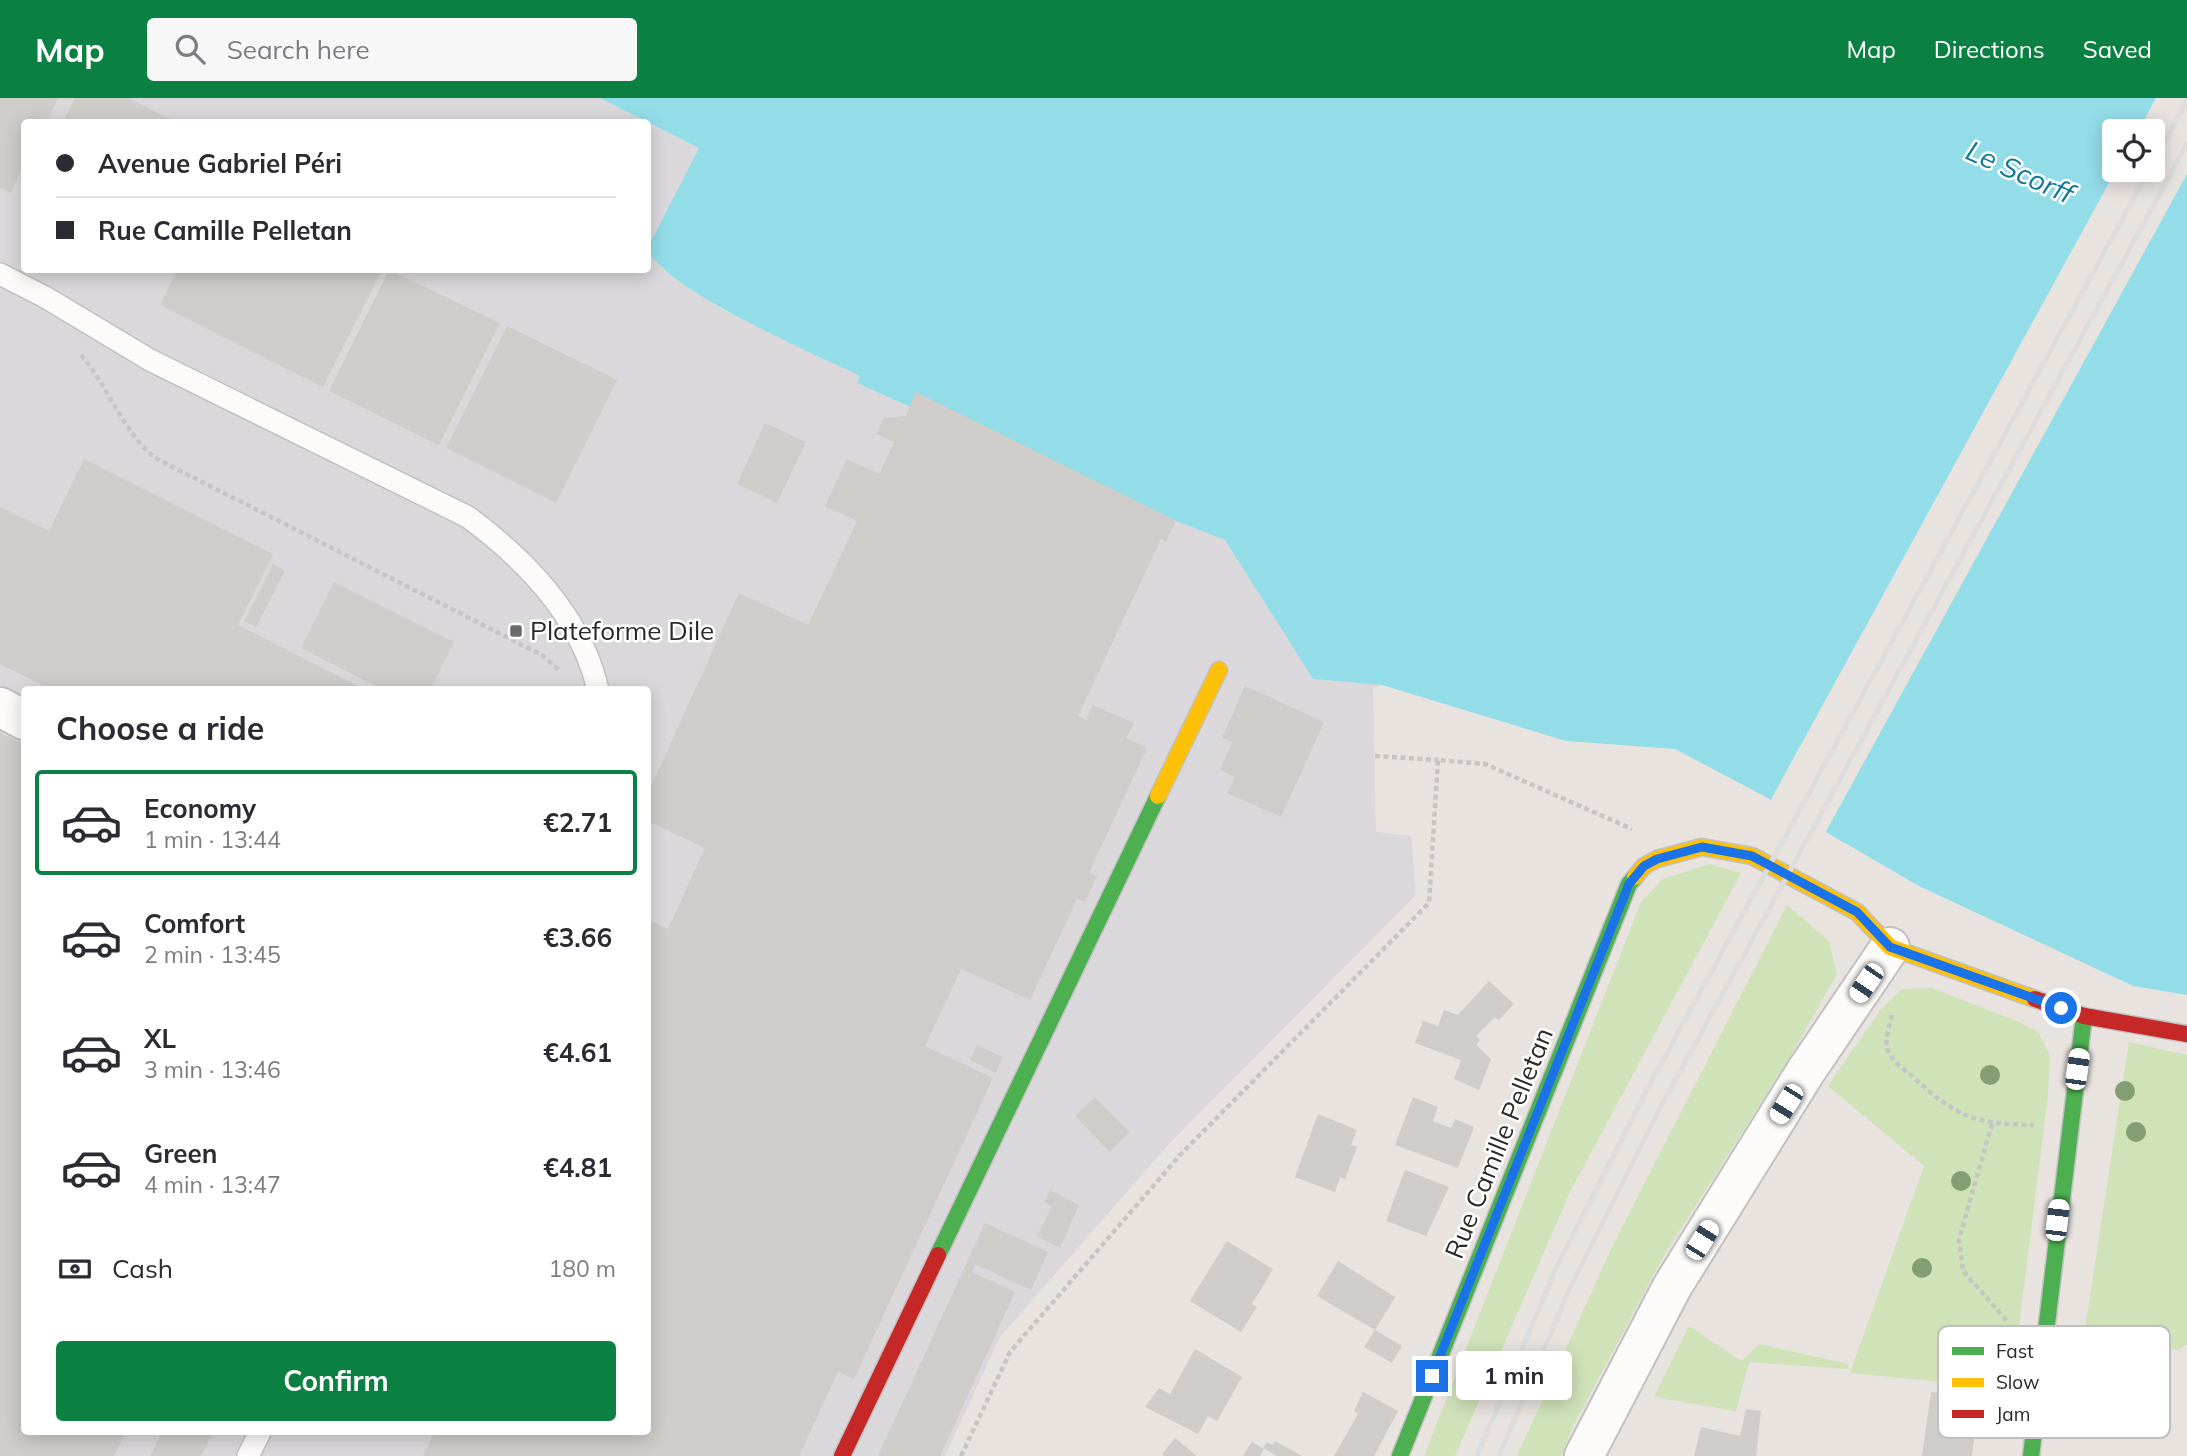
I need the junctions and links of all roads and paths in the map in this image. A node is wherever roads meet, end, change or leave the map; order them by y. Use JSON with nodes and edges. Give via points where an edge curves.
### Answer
{"nodes":[{"id":1,"x":0,"y":274,"type":"edge"},
{"id":2,"x":73,"y":348,"type":"dead end"},
{"id":3,"x":1219,"y":670,"type":"dead end"},
{"id":4,"x":565,"y":678,"type":"dead end"},
{"id":5,"x":597,"y":686,"type":"edge"},
{"id":6,"x":0,"y":707,"type":"edge"},
{"id":7,"x":21,"y":718,"type":"edge"},
{"id":8,"x":1375,"y":756,"type":"dead end"},
{"id":9,"x":1438,"y":760,"type":"junction"},
{"id":10,"x":1640,"y":838,"type":"dead end"},
{"id":11,"x":1890,"y":947,"type":"junction"},
{"id":12,"x":1866,"y":983,"type":"junction"},
{"id":13,"x":2084,"y":1016,"type":"junction"},
{"id":14,"x":2187,"y":1034,"type":"edge"},
{"id":15,"x":2070,"y":1121,"type":"junction"},
{"id":16,"x":1992,"y":1124,"type":"junction"},
{"id":17,"x":2012,"y":1326,"type":"edge"},
{"id":18,"x":2044,"y":1326,"type":"edge"},
{"id":19,"x":258,"y":1435,"type":"edge"},
{"id":20,"x":2033,"y":1438,"type":"edge"},
{"id":21,"x":248,"y":1456,"type":"edge"},
{"id":22,"x":842,"y":1456,"type":"edge"},
{"id":23,"x":961,"y":1456,"type":"edge"},
{"id":24,"x":1400,"y":1456,"type":"edge"},
{"id":25,"x":1584,"y":1456,"type":"edge"},
{"id":26,"x":2031,"y":1456,"type":"edge"}],
"edges":[{"from":1,"to":5,"type":"lane","via":[[150,360],[468,517],[497,539],[546,590],[585,644]]},
{"from":2,"to":4,"type":"path","via":[[101,379],[138,443],[155,458],[542,654]]},
{"from":3,"to":22,"type":"street"},
{"from":6,"to":7,"type":"street"},
{"from":8,"to":9,"type":"path"},
{"from":9,"to":10,"type":"path","via":[[1485,764],[1634,830]]},
{"from":9,"to":23,"type":"path","via":[[1429,902],[1180,1155],[1010,1352]]},
{"from":11,"to":12,"type":"street"},
{"from":11,"to":13,"type":"street"},
{"from":11,"to":24,"type":"street","name":"Rue Camille Pelletan","via":[[1857,912],[1752,856],[1702,847],[1644,866],[1629,884]]},
{"from":12,"to":16,"type":"path","via":[[1887,1001],[1892,1015],[1887,1047],[1895,1061],[1955,1113]]},
{"from":12,"to":25,"type":"street","via":[[1672,1287]]},
{"from":13,"to":14,"type":"street"},
{"from":13,"to":15,"type":"street"},
{"from":15,"to":16,"type":"path"},
{"from":15,"to":18,"type":"street"},
{"from":16,"to":17,"type":"path","via":[[1959,1239],[1963,1271]]},
{"from":19,"to":21,"type":"lane"},
{"from":20,"to":26,"type":"street"}]}
